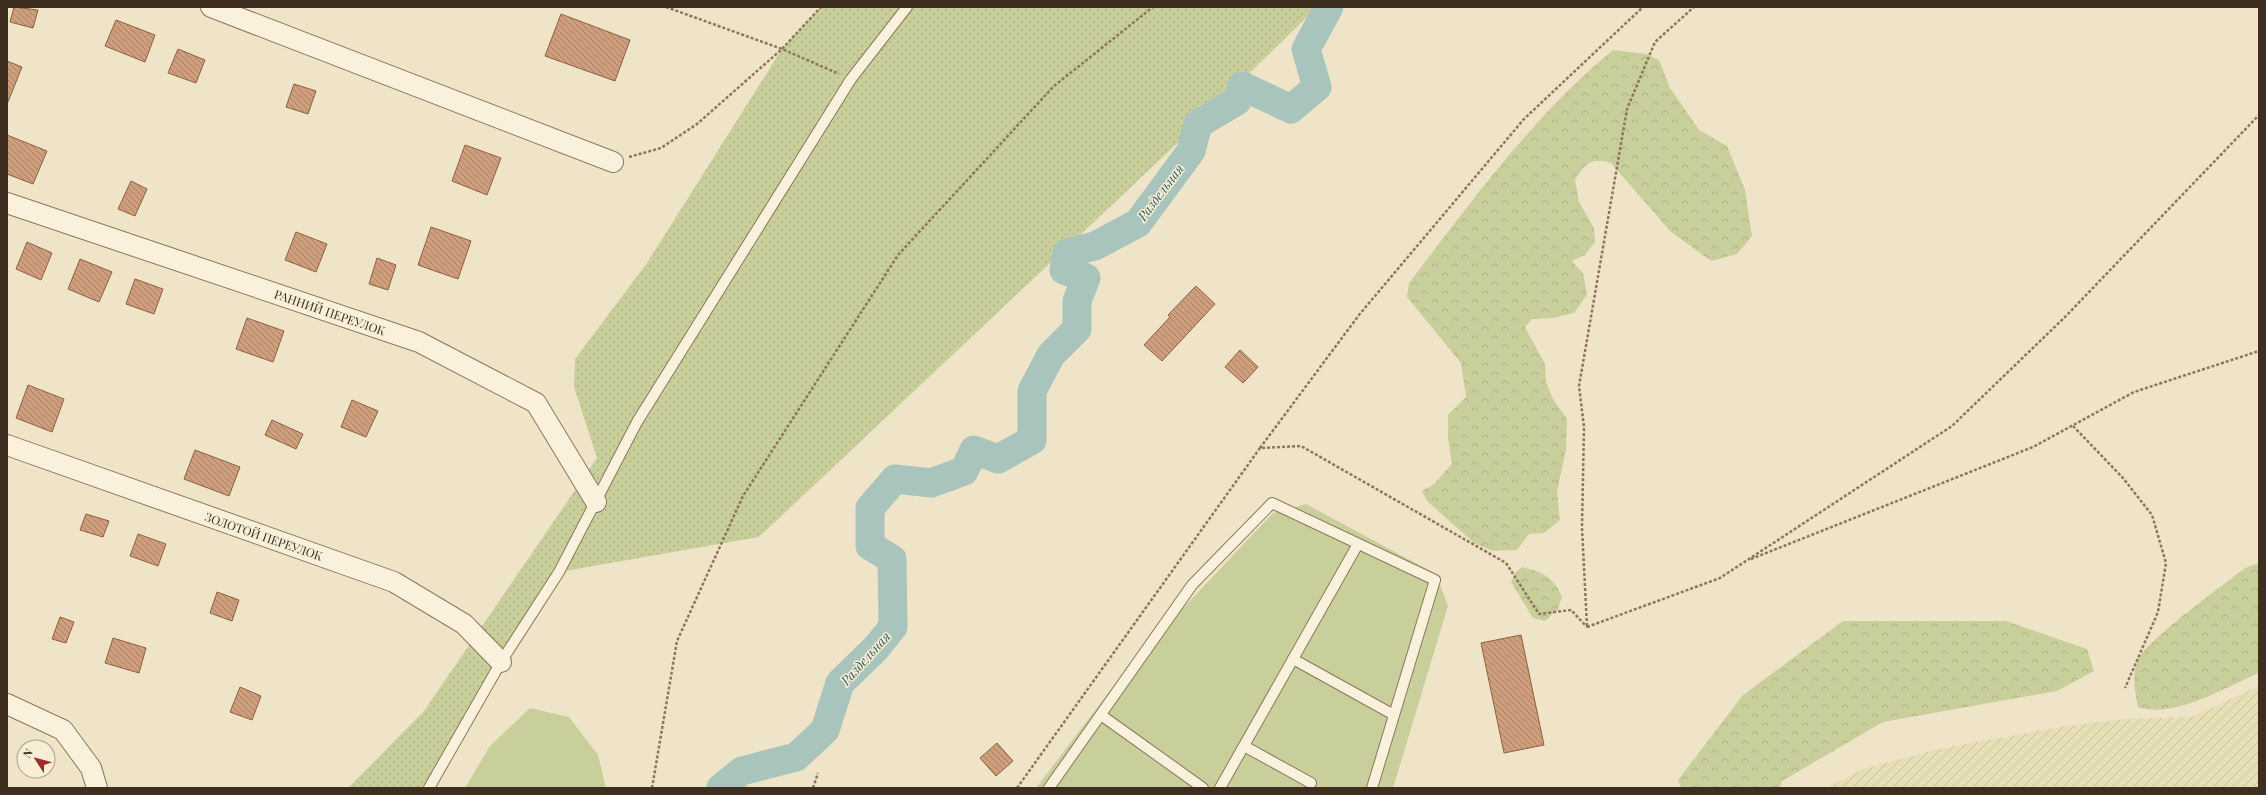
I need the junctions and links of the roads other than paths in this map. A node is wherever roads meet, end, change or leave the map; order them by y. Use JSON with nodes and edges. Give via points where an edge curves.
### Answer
{"nodes":[{"id":1,"x":212,"y":7,"type":"edge"},
{"id":2,"x":908,"y":7,"type":"edge"},
{"id":3,"x":613,"y":162,"type":"road end"},
{"id":4,"x":7,"y":203,"type":"edge"},
{"id":5,"x":7,"y":445,"type":"edge"},
{"id":6,"x":596,"y":502,"type":"junction"},
{"id":7,"x":1358,"y":544,"type":"junction"},
{"id":8,"x":1293,"y":659,"type":"junction"},
{"id":9,"x":501,"y":662,"type":"junction"},
{"id":10,"x":7,"y":704,"type":"edge"},
{"id":11,"x":1101,"y":715,"type":"junction"},
{"id":12,"x":1394,"y":715,"type":"junction"},
{"id":13,"x":1244,"y":746,"type":"junction"},
{"id":14,"x":1311,"y":782,"type":"dead end"},
{"id":15,"x":97,"y":788,"type":"edge"},
{"id":16,"x":429,"y":788,"type":"edge"},
{"id":17,"x":1049,"y":788,"type":"edge"},
{"id":18,"x":1203,"y":788,"type":"edge"},
{"id":19,"x":1220,"y":788,"type":"edge"},
{"id":20,"x":1372,"y":788,"type":"edge"}],
"edges":[{"from":1,"to":3,"type":"street"},
{"from":2,"to":6,"type":"lane","via":[[851,79],[637,422]]},
{"from":4,"to":6,"type":"street","name":"РАННИЙ ПЕРЕУЛОК","via":[[420,342],[536,403]]},
{"from":5,"to":9,"type":"street","name":"ЗОЛОТОЙ ПЕРЕУЛОК","via":[[394,582],[464,624]]},
{"from":6,"to":9,"type":"lane","via":[[558,572]]},
{"from":7,"to":8,"type":"lane"},
{"from":7,"to":11,"type":"lane","via":[[1272,503],[1192,585]]},
{"from":7,"to":12,"type":"lane","via":[[1435,580]]},
{"from":8,"to":12,"type":"lane"},
{"from":8,"to":13,"type":"lane"},
{"from":9,"to":16,"type":"lane"},
{"from":10,"to":15,"type":"street","via":[[63,730],[91,768]]},
{"from":11,"to":17,"type":"lane"},
{"from":11,"to":18,"type":"lane"},
{"from":12,"to":20,"type":"lane"},
{"from":13,"to":14,"type":"lane"},
{"from":13,"to":19,"type":"lane"}]}
